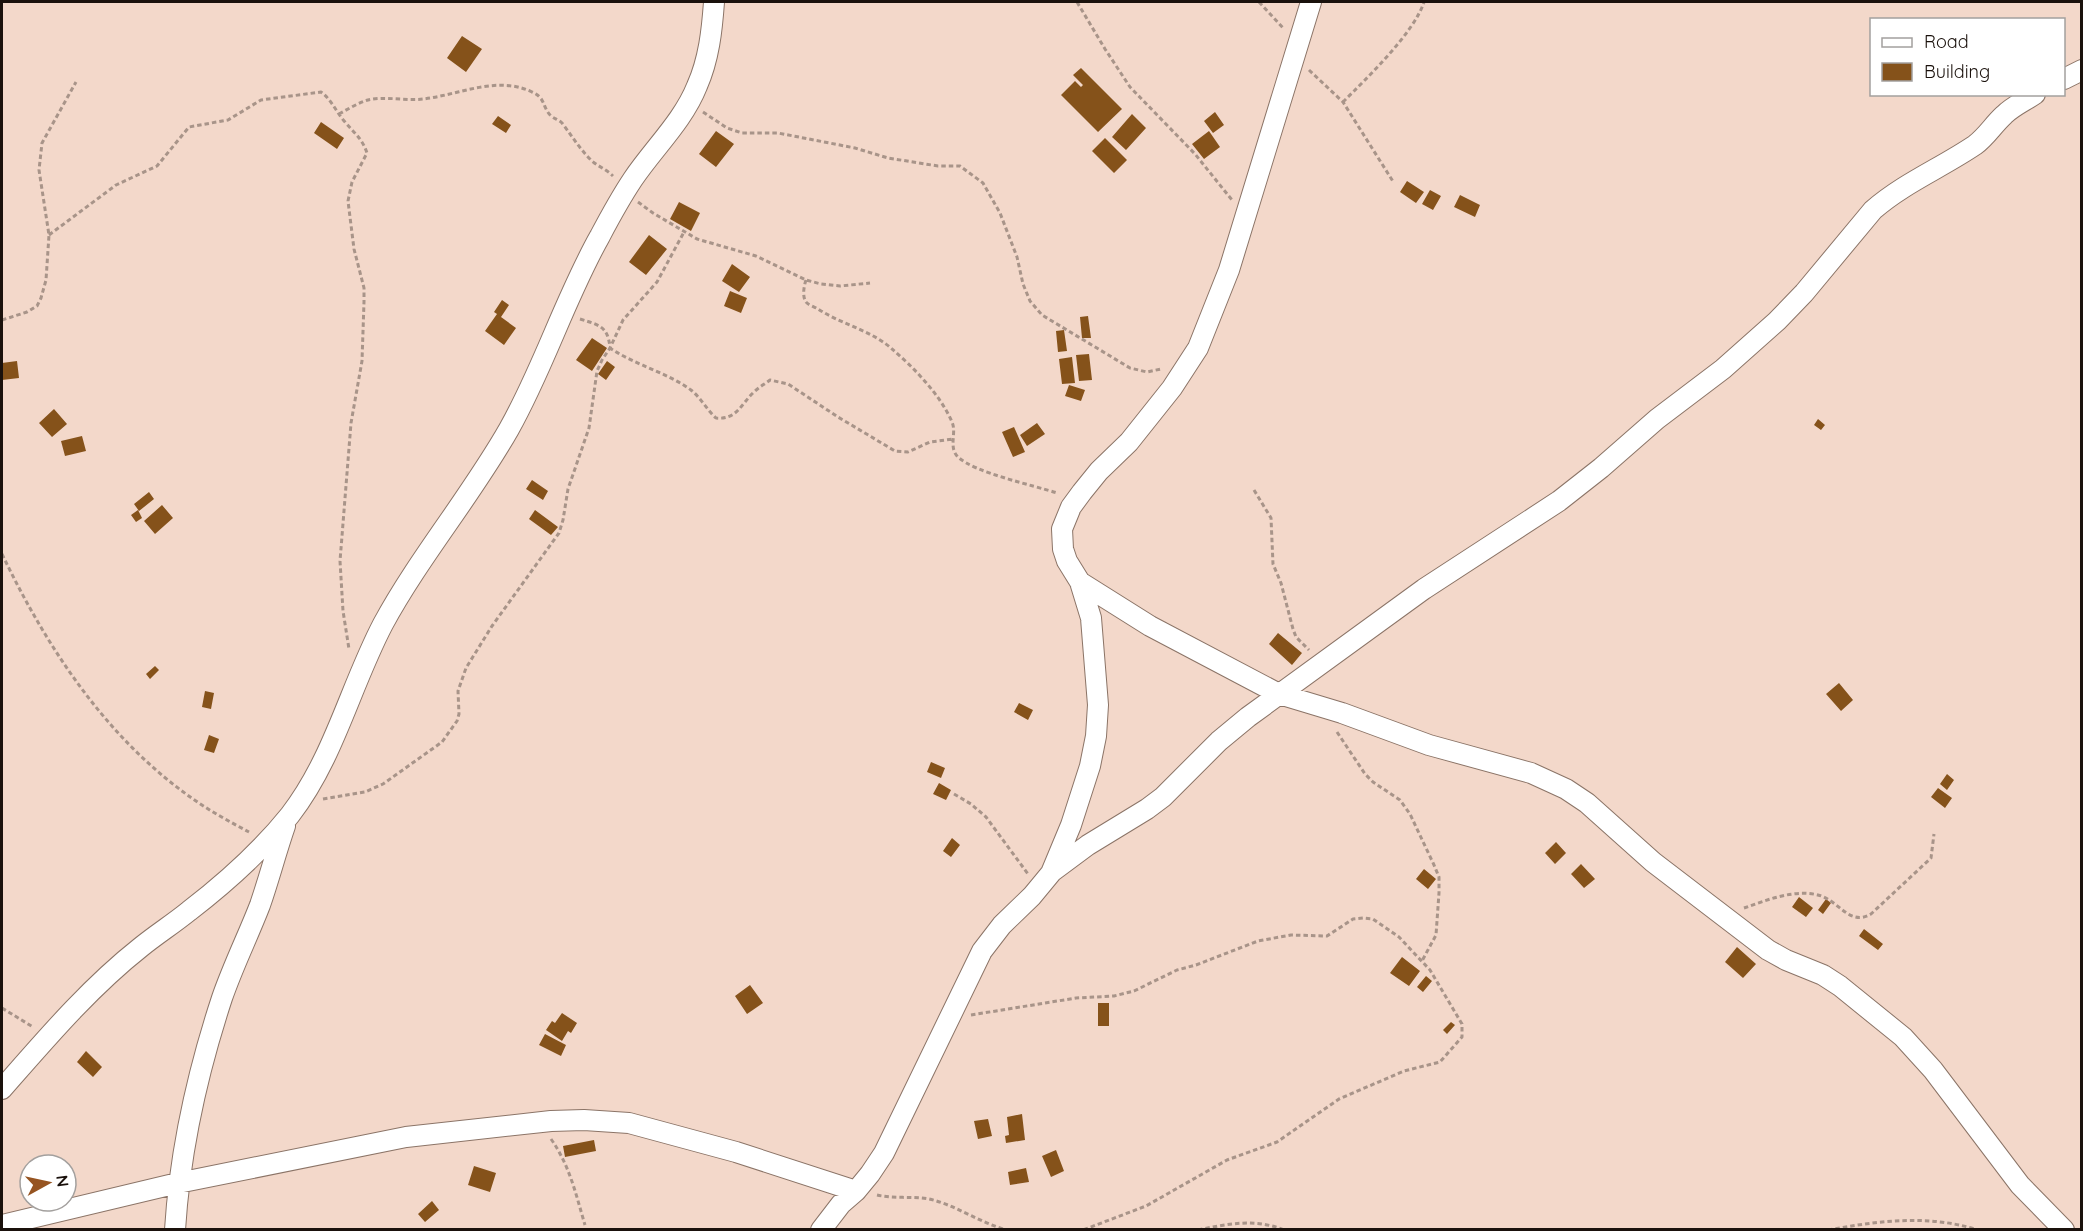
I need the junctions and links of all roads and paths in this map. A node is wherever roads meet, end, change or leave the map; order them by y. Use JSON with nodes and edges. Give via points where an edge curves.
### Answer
{"nodes":[{"id":1,"x":714,"y":2,"type":"edge"},
{"id":2,"x":1077,"y":2,"type":"edge"},
{"id":3,"x":1259,"y":2,"type":"edge"},
{"id":4,"x":1311,"y":2,"type":"edge"},
{"id":5,"x":1424,"y":2,"type":"edge"},
{"id":6,"x":1295,"y":52,"type":"junction"},
{"id":7,"x":2082,"y":70,"type":"edge"},
{"id":8,"x":2065,"y":78,"type":"edge"},
{"id":9,"x":76,"y":82,"type":"dead end"},
{"id":10,"x":2032,"y":96,"type":"edge"},
{"id":11,"x":1343,"y":102,"type":"junction"},
{"id":12,"x":689,"y":103,"type":"junction"},
{"id":13,"x":339,"y":114,"type":"junction"},
{"id":14,"x":1394,"y":183,"type":"dead end"},
{"id":15,"x":626,"y":190,"type":"junction"},
{"id":16,"x":1245,"y":215,"type":"junction"},
{"id":17,"x":684,"y":232,"type":"junction"},
{"id":18,"x":49,"y":235,"type":"junction"},
{"id":19,"x":806,"y":280,"type":"junction"},
{"id":20,"x":870,"y":284,"type":"dead end"},
{"id":21,"x":562,"y":310,"type":"junction"},
{"id":22,"x":2,"y":320,"type":"edge"},
{"id":23,"x":610,"y":348,"type":"junction"},
{"id":24,"x":1168,"y":365,"type":"dead end"},
{"id":25,"x":953,"y":439,"type":"junction"},
{"id":26,"x":1254,"y":490,"type":"dead end"},
{"id":27,"x":1074,"y":502,"type":"junction"},
{"id":28,"x":2,"y":554,"type":"edge"},
{"id":29,"x":1080,"y":582,"type":"junction"},
{"id":30,"x":349,"y":650,"type":"dead end"},
{"id":31,"x":1326,"y":661,"type":"junction"},
{"id":32,"x":1279,"y":694,"type":"junction"},
{"id":33,"x":1319,"y":706,"type":"junction"},
{"id":34,"x":954,"y":794,"type":"dead end"},
{"id":35,"x":293,"y":809,"type":"junction"},
{"id":36,"x":1934,"y":834,"type":"dead end"},
{"id":37,"x":266,"y":842,"type":"junction"},
{"id":38,"x":1046,"y":878,"type":"junction"},
{"id":39,"x":1719,"y":913,"type":"junction"},
{"id":40,"x":1422,"y":961,"type":"junction"},
{"id":41,"x":2,"y":1008,"type":"edge"},
{"id":42,"x":949,"y":1018,"type":"junction"},
{"id":43,"x":45,"y":1041,"type":"junction"},
{"id":44,"x":2,"y":1089,"type":"edge"},
{"id":45,"x":532,"y":1123,"type":"junction"},
{"id":46,"x":178,"y":1183,"type":"junction"},
{"id":47,"x":856,"y":1191,"type":"junction"},
{"id":48,"x":2,"y":1225,"type":"edge"},
{"id":49,"x":585,"y":1225,"type":"dead end"},
{"id":50,"x":175,"y":1230,"type":"edge"},
{"id":51,"x":821,"y":1230,"type":"edge"},
{"id":52,"x":1007,"y":1230,"type":"edge"},
{"id":53,"x":1083,"y":1230,"type":"edge"},
{"id":54,"x":1198,"y":1230,"type":"edge"},
{"id":55,"x":1284,"y":1230,"type":"edge"},
{"id":56,"x":1828,"y":1230,"type":"edge"},
{"id":57,"x":1978,"y":1230,"type":"edge"},
{"id":58,"x":2064,"y":1230,"type":"edge"}],
"edges":[{"from":1,"to":12,"type":"street","via":[[707,54]]},
{"from":2,"to":16,"type":"path","via":[[1130,87],[1195,154]]},
{"from":3,"to":6,"type":"path"},
{"from":4,"to":6,"type":"street"},
{"from":5,"to":11,"type":"path","via":[[1405,35]]},
{"from":6,"to":11,"type":"path"},
{"from":6,"to":16,"type":"street"},
{"from":7,"to":8,"type":"street"},
{"from":9,"to":18,"type":"path","via":[[42,143],[39,170]]},
{"from":10,"to":31,"type":"street","via":[[2005,114],[1974,146],[1882,202],[1777,321],[1601,468]]},
{"from":11,"to":14,"type":"path"},
{"from":12,"to":15,"type":"street"},
{"from":12,"to":24,"type":"path","via":[[720,124],[742,133],[778,133],[888,158],[960,166],[983,183],[1000,213],[1023,284],[1042,315],[1138,371]]},
{"from":13,"to":15,"type":"path","via":[[371,99],[423,99],[469,89],[514,86],[543,99],[549,113],[561,121],[579,147]]},
{"from":13,"to":18,"type":"path","via":[[327,96],[315,91],[261,100],[228,120],[189,127],[157,166],[116,185]]},
{"from":13,"to":30,"type":"path","via":[[367,153],[352,182],[348,201],[364,295],[362,361],[351,423],[340,561]]},
{"from":15,"to":17,"type":"path","via":[[641,205]]},
{"from":15,"to":21,"type":"street"},
{"from":16,"to":27,"type":"street","via":[[1229,270],[1193,357],[1136,433]]},
{"from":17,"to":19,"type":"path","via":[[756,256]]},
{"from":17,"to":23,"type":"path","via":[[657,282],[623,320]]},
{"from":18,"to":22,"type":"path","via":[[41,298],[27,312]]},
{"from":19,"to":20,"type":"path","via":[[840,286]]},
{"from":19,"to":25,"type":"path","via":[[806,302],[888,346],[932,391],[952,421]]},
{"from":21,"to":23,"type":"path","via":[[603,328],[609,335]]},
{"from":21,"to":35,"type":"street","via":[[538,371],[505,436],[384,623],[333,742]]},
{"from":23,"to":25,"type":"path","via":[[689,389],[716,418],[731,417],[770,380],[788,384],[895,451],[908,452],[930,442]]},
{"from":23,"to":35,"type":"path","via":[[597,371],[589,428],[568,489],[559,533],[466,668],[458,691],[459,714],[453,730],[383,784]]},
{"from":25,"to":27,"type":"path","via":[[955,452],[968,463]]},
{"from":26,"to":31,"type":"path","via":[[1271,518],[1273,564],[1296,637]]},
{"from":27,"to":29,"type":"street","via":[[1062,529],[1062,539],[1067,561]]},
{"from":28,"to":37,"type":"path","via":[[50,644],[102,715],[171,782]]},
{"from":29,"to":32,"type":"street","via":[[1150,626]]},
{"from":29,"to":38,"type":"street","via":[[1091,618],[1098,705],[1096,736],[1074,815]]},
{"from":31,"to":32,"type":"street"},
{"from":32,"to":33,"type":"street"},
{"from":32,"to":38,"type":"street","via":[[1219,741],[1163,797],[1088,845]]},
{"from":33,"to":39,"type":"street","via":[[1429,746],[1531,773],[1566,789]]},
{"from":33,"to":40,"type":"path","via":[[1365,774],[1401,800],[1439,877],[1436,935]]},
{"from":34,"to":38,"type":"path","via":[[986,817],[1025,872]]},
{"from":35,"to":37,"type":"street"},
{"from":35,"to":46,"type":"street","via":[[223,996],[198,1076]]},
{"from":36,"to":39,"type":"path","via":[[1931,858],[1864,918],[1856,918],[1824,897],[1804,894]]},
{"from":37,"to":43,"type":"street","via":[[206,898],[124,962]]},
{"from":38,"to":42,"type":"street","via":[[990,938]]},
{"from":39,"to":58,"type":"street","via":[[1768,950],[1840,986],[1903,1037],[1933,1070],[2020,1185]]},
{"from":40,"to":42,"type":"path","via":[[1399,937],[1373,919],[1353,919],[1327,936],[1276,936],[1258,941],[1124,994]]},
{"from":40,"to":53,"type":"path","via":[[1462,1024],[1462,1037],[1440,1062],[1404,1071],[1339,1099],[1277,1142],[1227,1161],[1146,1206]]},
{"from":41,"to":43,"type":"path","via":[[30,1024]]},
{"from":42,"to":47,"type":"street","via":[[884,1153]]},
{"from":43,"to":44,"type":"street"},
{"from":45,"to":46,"type":"street","via":[[406,1137]]},
{"from":45,"to":47,"type":"street","via":[[584,1120],[629,1124],[736,1152]]},
{"from":45,"to":49,"type":"path","via":[[559,1150],[574,1183]]},
{"from":46,"to":48,"type":"street"},
{"from":46,"to":50,"type":"street"},
{"from":47,"to":51,"type":"street"},
{"from":47,"to":52,"type":"path","via":[[928,1199]]},
{"from":54,"to":55,"type":"path","via":[[1237,1222],[1256,1222]]},
{"from":56,"to":57,"type":"path","via":[[1911,1220],[1950,1222]]}]}
